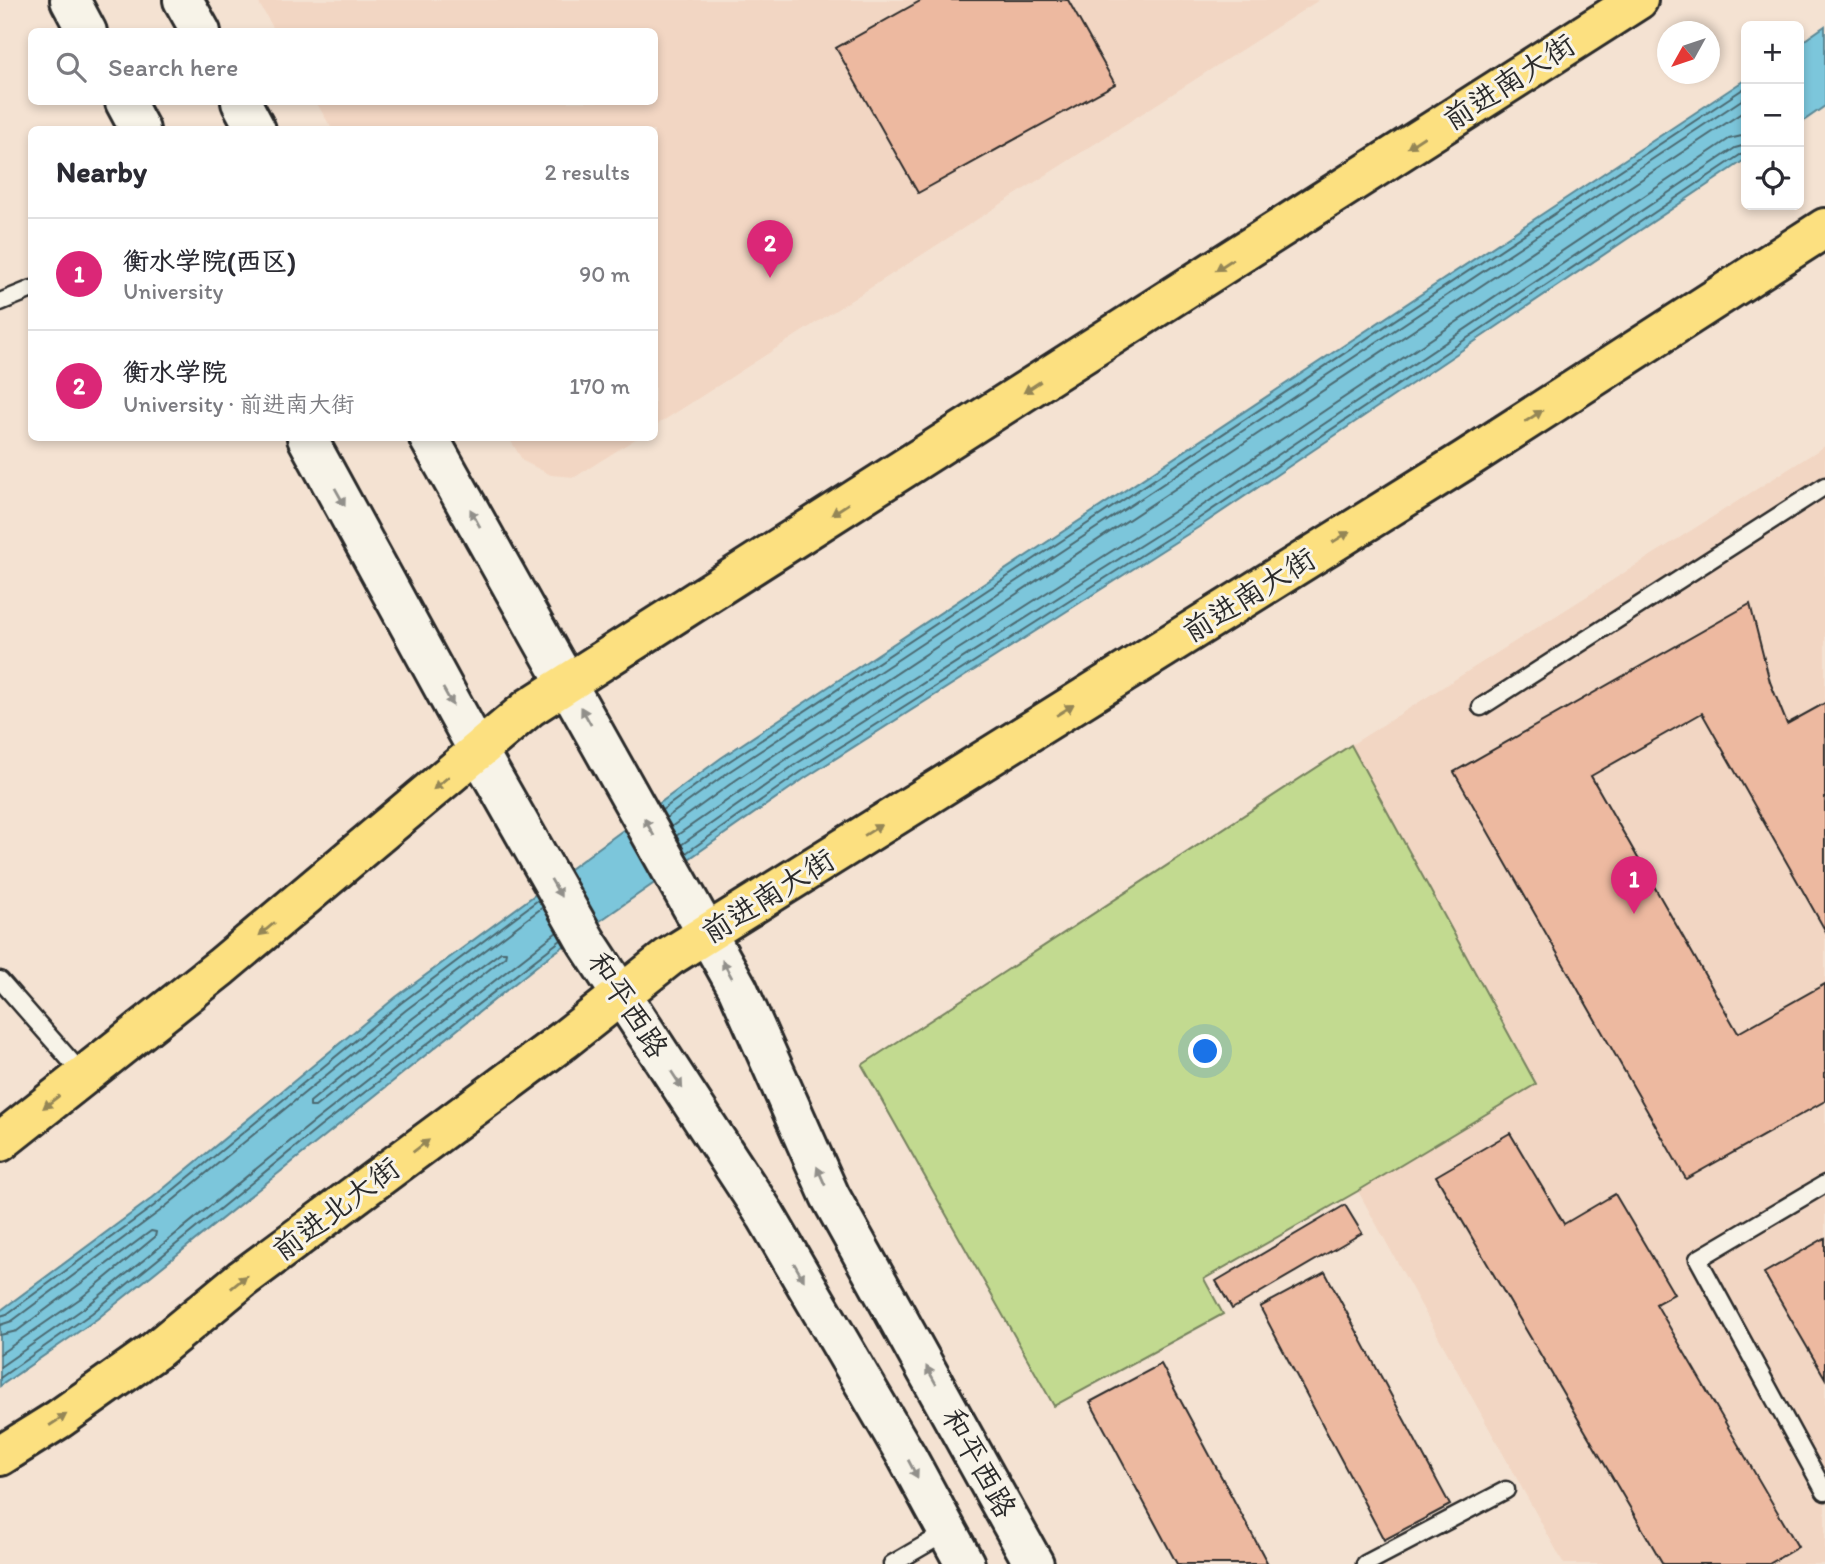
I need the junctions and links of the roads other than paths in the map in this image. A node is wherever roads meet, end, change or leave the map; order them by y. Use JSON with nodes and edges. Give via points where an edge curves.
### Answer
{"nodes":[{"id":1,"x":70,"y":0,"type":"edge"},
{"id":2,"x":183,"y":0,"type":"edge"},
{"id":3,"x":1638,"y":0,"type":"edge"},
{"id":4,"x":85,"y":28,"type":"edge"},
{"id":5,"x":199,"y":28,"type":"edge"},
{"id":6,"x":127,"y":105,"type":"edge"},
{"id":7,"x":242,"y":105,"type":"edge"},
{"id":8,"x":138,"y":126,"type":"edge"},
{"id":9,"x":254,"y":126,"type":"edge"},
{"id":10,"x":1825,"y":228,"type":"edge"},
{"id":11,"x":28,"y":291,"type":"edge"},
{"id":12,"x":0,"y":302,"type":"edge"},
{"id":13,"x":309,"y":441,"type":"edge"},
{"id":14,"x":431,"y":441,"type":"edge"},
{"id":15,"x":1825,"y":486,"type":"edge"},
{"id":16,"x":568,"y":684,"type":"junction"},
{"id":17,"x":1481,"y":707,"type":"dead end"},
{"id":18,"x":478,"y":751,"type":"junction"},
{"id":19,"x":707,"y":934,"type":"junction"},
{"id":20,"x":669,"y":957,"type":"joint"},
{"id":21,"x":0,"y":980,"type":"edge"},
{"id":22,"x":620,"y":996,"type":"junction"},
{"id":23,"x":84,"y":1076,"type":"junction"},
{"id":24,"x":0,"y":1142,"type":"edge"},
{"id":25,"x":1825,"y":1184,"type":"edge"},
{"id":26,"x":0,"y":1456,"type":"edge"},
{"id":27,"x":1506,"y":1490,"type":"dead end"},
{"id":28,"x":1825,"y":1492,"type":"edge"},
{"id":29,"x":956,"y":1548,"type":"edge"},
{"id":30,"x":892,"y":1564,"type":"edge"},
{"id":31,"x":1034,"y":1564,"type":"edge"},
{"id":32,"x":1365,"y":1564,"type":"edge"}],
"edges":[{"from":1,"to":4,"type":"main road"},
{"from":2,"to":5,"type":"main road"},
{"from":3,"to":16,"type":"main road","name":"前进南大街","one_way":true},
{"from":6,"to":8,"type":"main road"},
{"from":7,"to":9,"type":"main road"},
{"from":19,"to":10,"type":"main road","name":"前进南大街","one_way":true,"via":[[1454,467]]},
{"from":11,"to":12,"type":"lane"},
{"from":13,"to":18,"type":"main road","name":"和平西路","one_way":true},
{"from":16,"to":14,"type":"main road","name":"和平西路","one_way":true},
{"from":15,"to":17,"type":"lane"},
{"from":16,"to":18,"type":"main road","name":"前进南大街","via":[[530,707]]},
{"from":19,"to":16,"type":"main road","name":"和平西路","one_way":true},
{"from":18,"to":22,"type":"main road","name":"和平西路","one_way":true},
{"from":18,"to":23,"type":"main road","one_way":true},
{"from":19,"to":20,"type":"main road","name":"前进南大街"},
{"from":31,"to":19,"type":"main road","name":"和平西路","one_way":true,"via":[[830,1196],[738,989]]},
{"from":20,"to":22,"type":"main road","name":"前进北大街"},
{"from":21,"to":23,"type":"lane"},
{"from":26,"to":22,"type":"main road","name":"前进北大街","one_way":true,"via":[[155,1351],[242,1279]]},
{"from":22,"to":29,"type":"main road","name":"和平西路","one_way":true,"via":[[766,1216]]},
{"from":23,"to":24,"type":"main road","one_way":true},
{"from":25,"to":28,"type":"lane","via":[[1698,1259]]},
{"from":27,"to":32,"type":"lane"},
{"from":29,"to":30,"type":"lane"}]}
